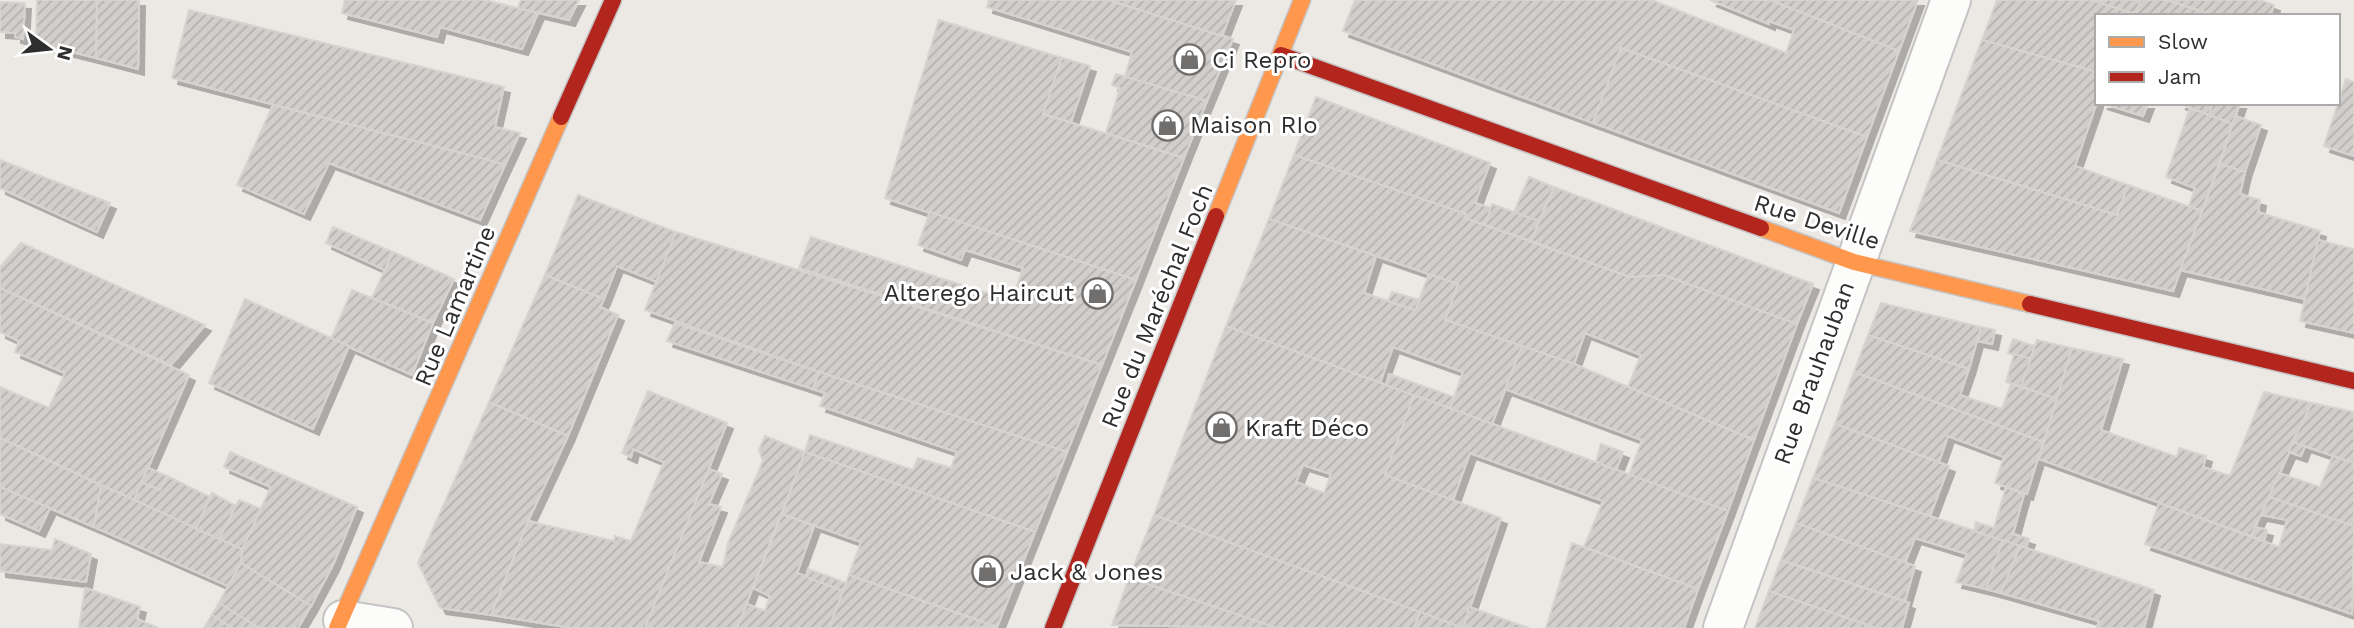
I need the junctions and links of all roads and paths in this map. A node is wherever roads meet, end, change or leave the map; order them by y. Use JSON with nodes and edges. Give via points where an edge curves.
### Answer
{"nodes":[{"id":1,"x":613,"y":0,"type":"edge"},
{"id":2,"x":1302,"y":0,"type":"edge"},
{"id":3,"x":1951,"y":0,"type":"edge"},
{"id":4,"x":1281,"y":55,"type":"junction"},
{"id":5,"x":1854,"y":262,"type":"junction"},
{"id":6,"x":2354,"y":381,"type":"edge"},
{"id":7,"x":340,"y":624,"type":"edge"},
{"id":8,"x":393,"y":628,"type":"edge"},
{"id":9,"x":1053,"y":628,"type":"edge"},
{"id":10,"x":1723,"y":628,"type":"edge"}],
"edges":[{"from":1,"to":7,"type":"street","name":"Rue Lamartine"},
{"from":2,"to":4,"type":"street","name":"Rue du Maréchal Foch"},
{"from":3,"to":5,"type":"street","name":"Rue Brauhauban"},
{"from":4,"to":5,"type":"street","name":"Rue Deville"},
{"from":4,"to":9,"type":"street","name":"Rue du Maréchal Foch"},
{"from":5,"to":6,"type":"street","name":"Rue Deville"},
{"from":5,"to":10,"type":"street","name":"Rue Brauhauban"},
{"from":7,"to":8,"type":"street"}]}
